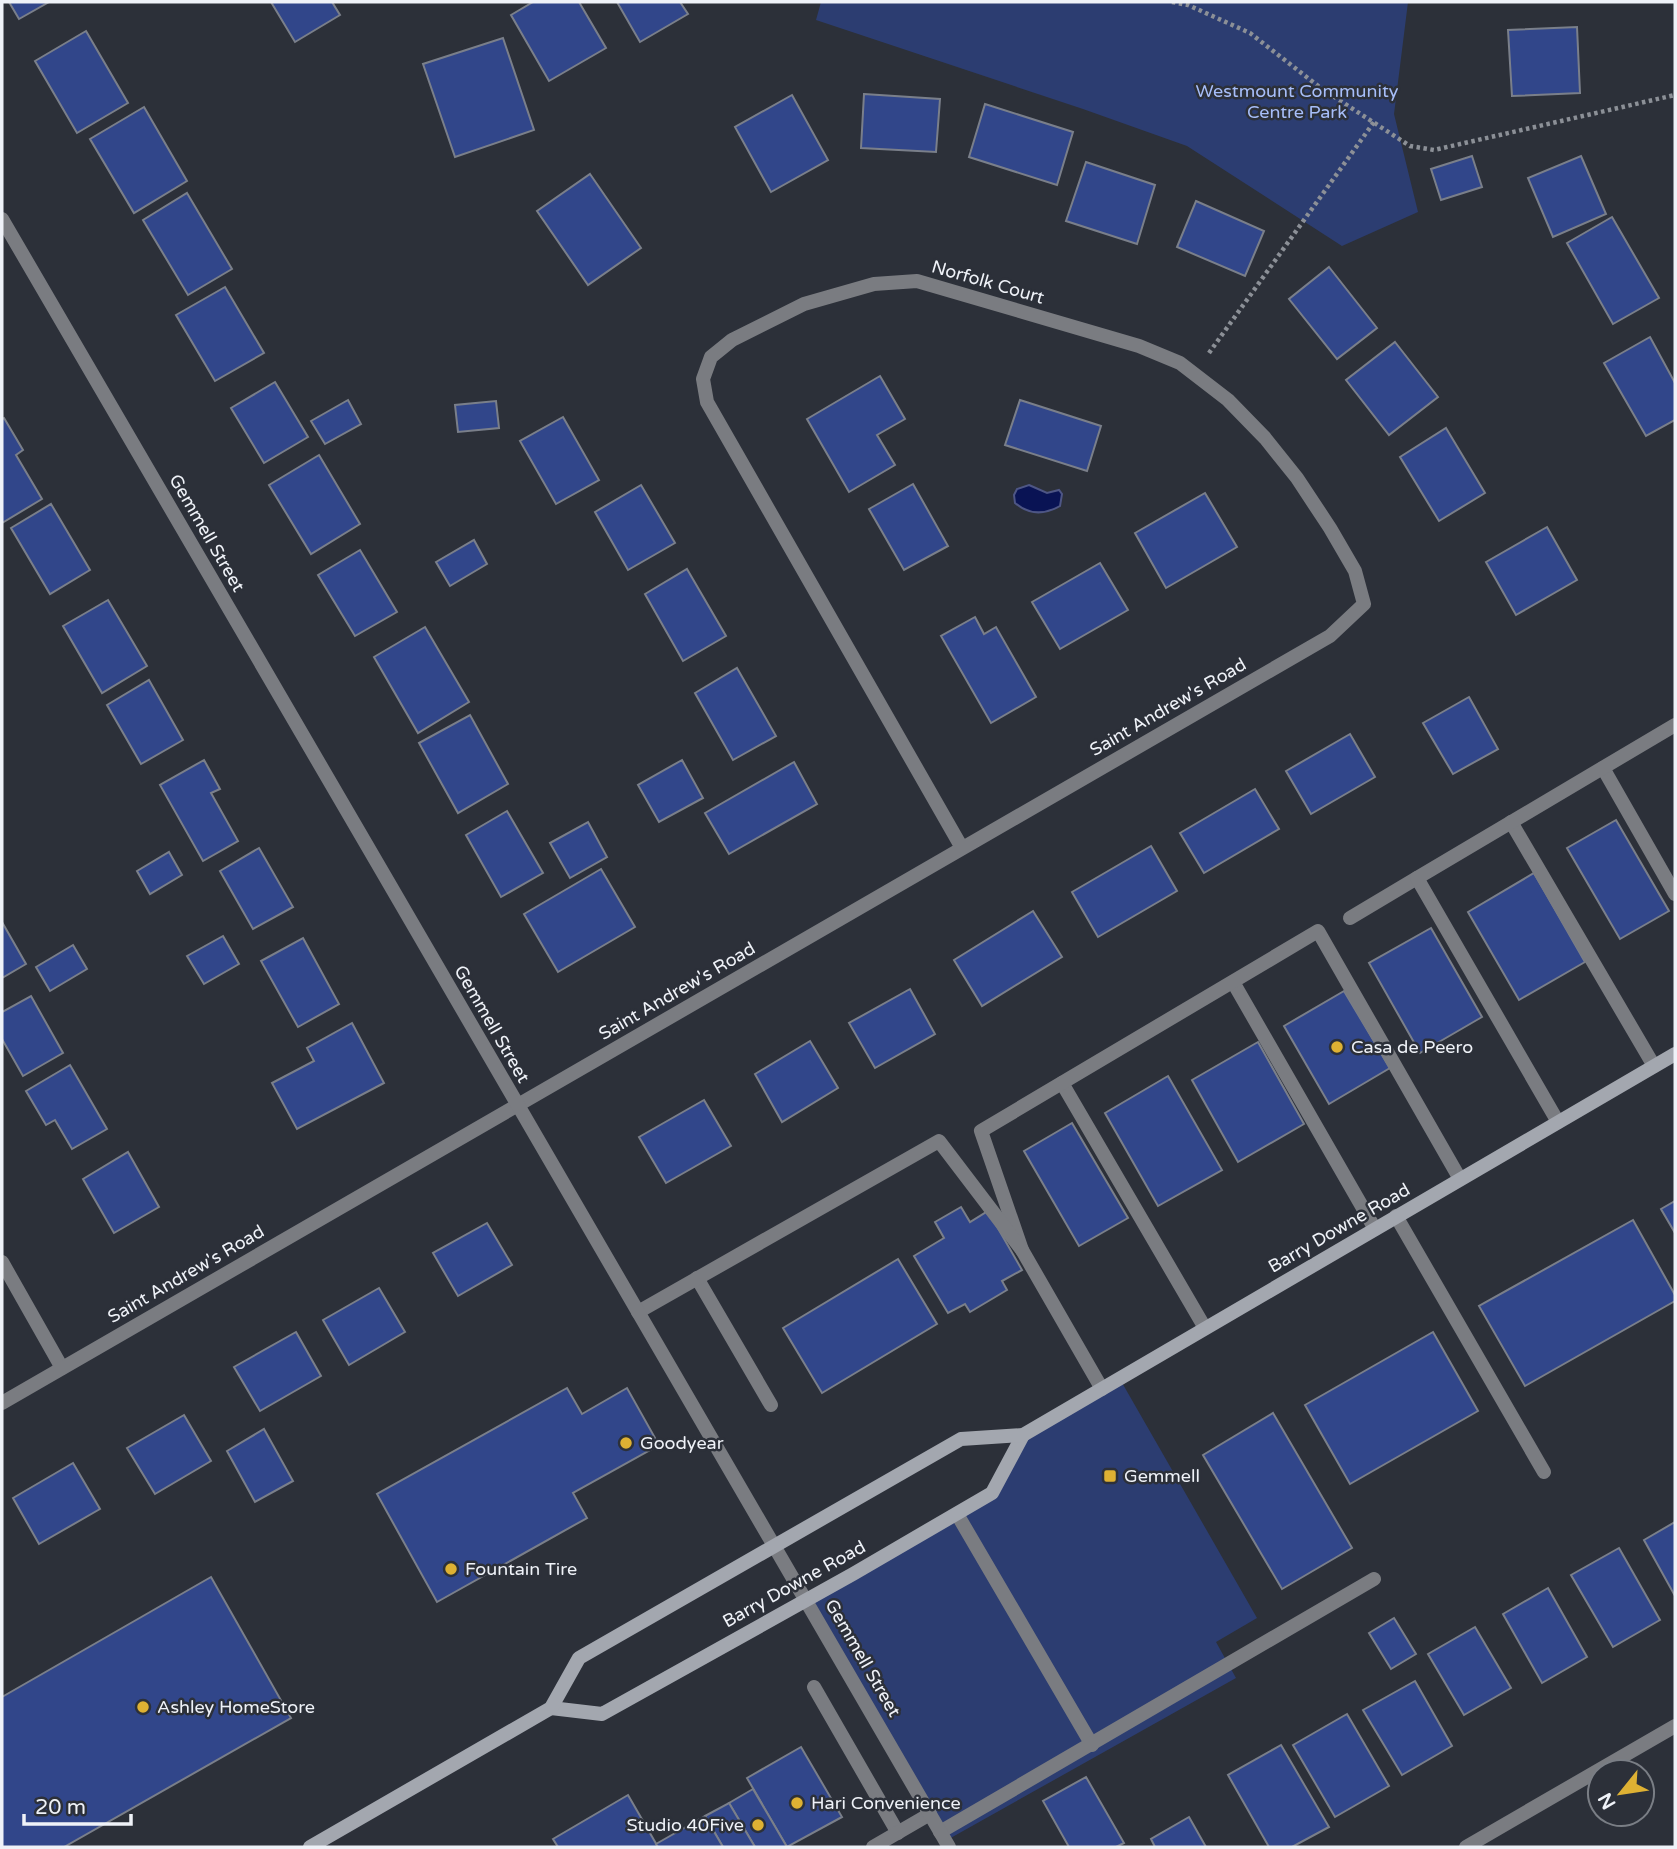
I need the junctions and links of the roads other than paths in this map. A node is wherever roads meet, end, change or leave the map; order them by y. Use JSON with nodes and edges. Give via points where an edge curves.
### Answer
{"nodes":[{"id":1,"x":2,"y":219,"type":"edge"},
{"id":2,"x":1364,"y":604,"type":"joint"},
{"id":3,"x":1675,"y":725,"type":"edge"},
{"id":4,"x":1603,"y":768,"type":"junction"},
{"id":5,"x":1511,"y":822,"type":"junction"},
{"id":6,"x":962,"y":848,"type":"junction"},
{"id":7,"x":1417,"y":878,"type":"junction"},
{"id":8,"x":1675,"y":894,"type":"edge"},
{"id":9,"x":1350,"y":918,"type":"dead end"},
{"id":10,"x":1233,"y":982,"type":"junction"},
{"id":11,"x":1675,"y":1054,"type":"edge"},
{"id":12,"x":1654,"y":1066,"type":"junction"},
{"id":13,"x":1062,"y":1083,"type":"junction"},
{"id":14,"x":517,"y":1106,"type":"junction"},
{"id":15,"x":1558,"y":1122,"type":"junction"},
{"id":16,"x":1460,"y":1179,"type":"junction"},
{"id":17,"x":1396,"y":1216,"type":"junction"},
{"id":18,"x":1375,"y":1229,"type":"junction"},
{"id":19,"x":1022,"y":1250,"type":"junction"},
{"id":20,"x":2,"y":1262,"type":"edge"},
{"id":21,"x":697,"y":1278,"type":"junction"},
{"id":22,"x":638,"y":1312,"type":"junction"},
{"id":23,"x":1205,"y":1328,"type":"junction"},
{"id":24,"x":62,"y":1368,"type":"junction"},
{"id":25,"x":1102,"y":1389,"type":"junction"},
{"id":26,"x":2,"y":1403,"type":"edge"},
{"id":27,"x":771,"y":1405,"type":"dead end"},
{"id":28,"x":1023,"y":1435,"type":"junction"},
{"id":29,"x":1545,"y":1472,"type":"dead end"},
{"id":30,"x":957,"y":1514,"type":"junction"},
{"id":31,"x":775,"y":1546,"type":"junction"},
{"id":32,"x":1374,"y":1579,"type":"dead end"},
{"id":33,"x":807,"y":1599,"type":"junction"},
{"id":34,"x":814,"y":1687,"type":"dead end"},
{"id":35,"x":551,"y":1708,"type":"junction"},
{"id":36,"x":1675,"y":1726,"type":"edge"},
{"id":37,"x":1092,"y":1745,"type":"junction"},
{"id":38,"x":929,"y":1814,"type":"junction"},
{"id":39,"x":940,"y":1832,"type":"junction"},
{"id":40,"x":898,"y":1833,"type":"junction"},
{"id":41,"x":310,"y":1847,"type":"edge"},
{"id":42,"x":873,"y":1847,"type":"edge"},
{"id":43,"x":949,"y":1847,"type":"edge"},
{"id":44,"x":1466,"y":1847,"type":"edge"}],
"edges":[{"from":1,"to":14,"type":"street","name":"Gemmell Street"},
{"from":2,"to":6,"type":"street","name":"Saint Andrew's Road","via":[[1331,636]]},
{"from":2,"to":6,"type":"street","name":"Norfolk Court","via":[[1355,571],[1297,478],[1228,400],[1180,363],[1139,346],[917,281],[874,284],[804,304],[732,340],[711,357],[703,379],[707,402]]},
{"from":3,"to":4,"type":"street"},
{"from":4,"to":5,"type":"street"},
{"from":4,"to":8,"type":"street"},
{"from":5,"to":7,"type":"street"},
{"from":5,"to":12,"type":"street"},
{"from":6,"to":14,"type":"street","name":"Saint Andrew's Road"},
{"from":7,"to":9,"type":"street"},
{"from":7,"to":15,"type":"street"},
{"from":10,"to":13,"type":"street"},
{"from":10,"to":16,"type":"street","via":[[1318,931]]},
{"from":10,"to":18,"type":"street"},
{"from":11,"to":12,"type":"main road","name":"Barry Downe Road"},
{"from":12,"to":15,"type":"main road","name":"Barry Downe Road"},
{"from":13,"to":19,"type":"street","via":[[981,1131]]},
{"from":13,"to":23,"type":"street"},
{"from":14,"to":22,"type":"street","name":"Gemmell Street"},
{"from":14,"to":24,"type":"street","name":"Saint Andrew's Road"},
{"from":15,"to":16,"type":"main road","name":"Barry Downe Road"},
{"from":16,"to":17,"type":"main road","name":"Barry Downe Road"},
{"from":17,"to":18,"type":"main road","name":"Barry Downe Road"},
{"from":17,"to":29,"type":"street"},
{"from":18,"to":23,"type":"main road","name":"Barry Downe Road"},
{"from":19,"to":21,"type":"street","via":[[939,1141]]},
{"from":19,"to":25,"type":"street"},
{"from":20,"to":24,"type":"street"},
{"from":21,"to":22,"type":"street"},
{"from":21,"to":27,"type":"street"},
{"from":22,"to":31,"type":"street","name":"Gemmell Street"},
{"from":23,"to":25,"type":"main road","name":"Barry Downe Road"},
{"from":24,"to":26,"type":"street","name":"Saint Andrew's Road"},
{"from":25,"to":28,"type":"main road","name":"Barry Downe Road"},
{"from":28,"to":30,"type":"main road","name":"Barry Downe Road","via":[[992,1493]]},
{"from":28,"to":31,"type":"main road","name":"Barry Downe Road","via":[[961,1439]]},
{"from":30,"to":33,"type":"main road","name":"Barry Downe Road"},
{"from":30,"to":37,"type":"street"},
{"from":31,"to":33,"type":"street","name":"Gemmell Street"},
{"from":31,"to":35,"type":"main road","name":"Barry Downe Road","via":[[579,1658]]},
{"from":32,"to":37,"type":"street"},
{"from":33,"to":35,"type":"main road","name":"Barry Downe Road","via":[[602,1714]]},
{"from":33,"to":38,"type":"street","name":"Gemmell Street"},
{"from":34,"to":40,"type":"street"},
{"from":35,"to":41,"type":"main road"},
{"from":36,"to":44,"type":"street"},
{"from":37,"to":39,"type":"street"},
{"from":38,"to":39,"type":"street","name":"Gemmell Street"},
{"from":38,"to":40,"type":"street"},
{"from":39,"to":43,"type":"street","name":"Gemmell Street"},
{"from":40,"to":42,"type":"street"}]}
